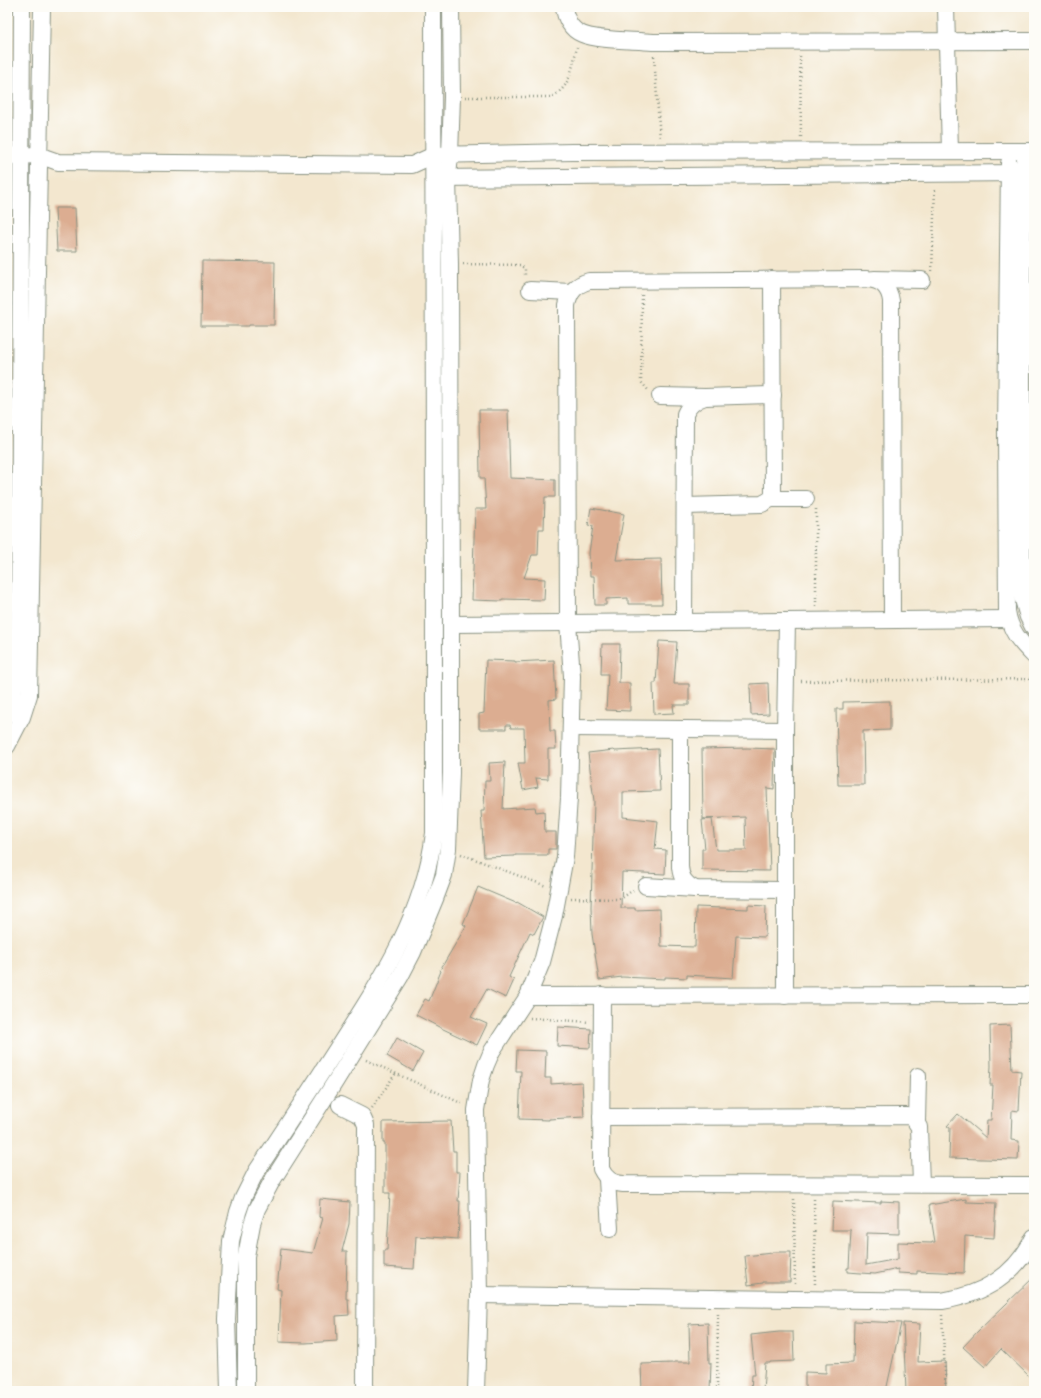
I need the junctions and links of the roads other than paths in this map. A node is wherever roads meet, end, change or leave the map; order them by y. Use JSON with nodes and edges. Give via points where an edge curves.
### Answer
{"nodes":[{"id":1,"x":22,"y":7,"type":"edge"},
{"id":2,"x":42,"y":7,"type":"edge"},
{"id":3,"x":433,"y":7,"type":"edge"},
{"id":4,"x":451,"y":7,"type":"edge"},
{"id":5,"x":564,"y":7,"type":"edge"},
{"id":6,"x":946,"y":7,"type":"edge"},
{"id":7,"x":947,"y":41,"type":"junction"},
{"id":8,"x":1034,"y":41,"type":"edge"},
{"id":9,"x":950,"y":151,"type":"junction"},
{"id":10,"x":1022,"y":151,"type":"edge"},
{"id":11,"x":658,"y":152,"type":"junction"},
{"id":12,"x":434,"y":155,"type":"junction"},
{"id":13,"x":450,"y":155,"type":"junction"},
{"id":14,"x":39,"y":163,"type":"junction"},
{"id":15,"x":14,"y":164,"type":"edge"},
{"id":16,"x":412,"y":165,"type":"junction"},
{"id":17,"x":1023,"y":173,"type":"edge"},
{"id":18,"x":657,"y":176,"type":"junction"},
{"id":19,"x":441,"y":177,"type":"junction"},
{"id":20,"x":1028,"y":277,"type":"edge"},
{"id":21,"x":772,"y":279,"type":"junction"},
{"id":22,"x":873,"y":279,"type":"junction"},
{"id":23,"x":922,"y":280,"type":"road end"},
{"id":24,"x":530,"y":290,"type":"road end"},
{"id":25,"x":572,"y":292,"type":"junction"},
{"id":26,"x":773,"y":395,"type":"junction"},
{"id":27,"x":660,"y":396,"type":"road end"},
{"id":28,"x":705,"y":397,"type":"junction"},
{"id":29,"x":1006,"y":432,"type":"junction"},
{"id":30,"x":1022,"y":432,"type":"junction"},
{"id":31,"x":771,"y":498,"type":"junction"},
{"id":32,"x":806,"y":499,"type":"road end"},
{"id":33,"x":684,"y":506,"type":"junction"},
{"id":34,"x":1008,"y":619,"type":"junction"},
{"id":35,"x":892,"y":620,"type":"junction"},
{"id":36,"x":787,"y":621,"type":"junction"},
{"id":37,"x":684,"y":622,"type":"junction"},
{"id":38,"x":568,"y":623,"type":"junction"},
{"id":39,"x":451,"y":624,"type":"junction"},
{"id":40,"x":1034,"y":628,"type":"edge"},
{"id":41,"x":1034,"y":656,"type":"edge"},
{"id":42,"x":7,"y":714,"type":"edge"},
{"id":43,"x":571,"y":728,"type":"junction"},
{"id":44,"x":680,"y":729,"type":"junction"},
{"id":45,"x":785,"y":730,"type":"junction"},
{"id":46,"x":7,"y":746,"type":"edge"},
{"id":47,"x":451,"y":773,"type":"junction"},
{"id":48,"x":434,"y":774,"type":"junction"},
{"id":49,"x":646,"y":886,"type":"road end"},
{"id":50,"x":695,"y":889,"type":"junction"},
{"id":51,"x":785,"y":890,"type":"junction"},
{"id":52,"x":602,"y":995,"type":"junction"},
{"id":53,"x":1034,"y":995,"type":"edge"},
{"id":54,"x":528,"y":996,"type":"junction"},
{"id":55,"x":785,"y":996,"type":"junction"},
{"id":56,"x":918,"y":1076,"type":"dead end"},
{"id":57,"x":340,"y":1105,"type":"dead end"},
{"id":58,"x":601,"y":1117,"type":"junction"},
{"id":59,"x":917,"y":1122,"type":"junction"},
{"id":60,"x":607,"y":1179,"type":"junction"},
{"id":61,"x":921,"y":1184,"type":"junction"},
{"id":62,"x":1034,"y":1185,"type":"edge"},
{"id":63,"x":610,"y":1230,"type":"dead end"},
{"id":64,"x":1034,"y":1237,"type":"edge"},
{"id":65,"x":479,"y":1295,"type":"junction"},
{"id":66,"x":227,"y":1319,"type":"junction"},
{"id":67,"x":245,"y":1319,"type":"junction"},
{"id":68,"x":229,"y":1391,"type":"edge"},
{"id":69,"x":246,"y":1391,"type":"edge"},
{"id":70,"x":365,"y":1391,"type":"edge"},
{"id":71,"x":476,"y":1391,"type":"edge"}],
"edges":[{"from":1,"to":15,"type":"street"},
{"from":2,"to":14,"type":"street"},
{"from":3,"to":12,"type":"street"},
{"from":4,"to":13,"type":"street"},
{"from":5,"to":7,"type":"street","via":[[570,25],[581,34],[594,38],[653,42]]},
{"from":6,"to":7,"type":"street"},
{"from":7,"to":8,"type":"street"},
{"from":7,"to":9,"type":"street"},
{"from":9,"to":10,"type":"street"},
{"from":9,"to":11,"type":"street"},
{"from":10,"to":17,"type":"street"},
{"from":11,"to":13,"type":"street"},
{"from":11,"to":18,"type":"street"},
{"from":12,"to":13,"type":"street"},
{"from":12,"to":16,"type":"street"},
{"from":12,"to":19,"type":"street"},
{"from":13,"to":19,"type":"street"},
{"from":14,"to":15,"type":"street"},
{"from":14,"to":16,"type":"street"},
{"from":14,"to":46,"type":"street","via":[[29,695],[22,717]]},
{"from":15,"to":42,"type":"street","via":[[18,635],[13,697]]},
{"from":16,"to":19,"type":"street"},
{"from":17,"to":18,"type":"street"},
{"from":17,"to":20,"type":"street"},
{"from":17,"to":29,"type":"street"},
{"from":18,"to":19,"type":"street"},
{"from":19,"to":39,"type":"street","via":[[450,264]]},
{"from":19,"to":48,"type":"street"},
{"from":20,"to":30,"type":"street"},
{"from":21,"to":22,"type":"street"},
{"from":21,"to":25,"type":"street","via":[[589,281],[576,286]]},
{"from":21,"to":26,"type":"street"},
{"from":22,"to":23,"type":"street"},
{"from":22,"to":35,"type":"street","via":[[888,289],[891,301]]},
{"from":24,"to":25,"type":"street"},
{"from":25,"to":38,"type":"street","via":[[567,305]]},
{"from":26,"to":28,"type":"street"},
{"from":26,"to":31,"type":"street"},
{"from":27,"to":28,"type":"street"},
{"from":28,"to":33,"type":"street","via":[[695,401],[685,414]]},
{"from":29,"to":30,"type":"street"},
{"from":29,"to":34,"type":"street"},
{"from":30,"to":40,"type":"street","via":[[1022,596]]},
{"from":31,"to":32,"type":"street"},
{"from":31,"to":33,"type":"street","via":[[762,504]]},
{"from":33,"to":37,"type":"street"},
{"from":34,"to":35,"type":"street"},
{"from":34,"to":41,"type":"street","via":[[1015,636]]},
{"from":35,"to":36,"type":"street"},
{"from":36,"to":37,"type":"street"},
{"from":36,"to":45,"type":"street"},
{"from":37,"to":38,"type":"street"},
{"from":38,"to":39,"type":"street"},
{"from":38,"to":43,"type":"street","via":[[572,676]]},
{"from":39,"to":47,"type":"street"},
{"from":43,"to":44,"type":"street"},
{"from":43,"to":54,"type":"street","via":[[565,857],[559,894],[542,962]]},
{"from":44,"to":45,"type":"street"},
{"from":44,"to":50,"type":"street","via":[[680,874],[688,886]]},
{"from":45,"to":51,"type":"street"},
{"from":47,"to":48,"type":"street"},
{"from":47,"to":67,"type":"street","via":[[448,849],[440,887],[400,977],[257,1209],[246,1256]]},
{"from":48,"to":66,"type":"street","via":[[432,854],[421,895],[380,982],[249,1185],[238,1212],[231,1241]]},
{"from":49,"to":50,"type":"street"},
{"from":50,"to":51,"type":"street"},
{"from":51,"to":55,"type":"street"},
{"from":52,"to":54,"type":"street"},
{"from":52,"to":55,"type":"street"},
{"from":52,"to":58,"type":"street"},
{"from":53,"to":55,"type":"street"},
{"from":54,"to":65,"type":"street","via":[[500,1037],[486,1065],[476,1110]]},
{"from":56,"to":59,"type":"street"},
{"from":57,"to":70,"type":"street","via":[[359,1114],[365,1122]]},
{"from":58,"to":59,"type":"street","via":[[902,1115]]},
{"from":58,"to":60,"type":"street","via":[[601,1169]]},
{"from":59,"to":61,"type":"street","via":[[920,1133]]},
{"from":60,"to":61,"type":"street","via":[[624,1184]]},
{"from":60,"to":63,"type":"street"},
{"from":61,"to":62,"type":"street"},
{"from":64,"to":65,"type":"street","via":[[1019,1261],[1007,1274],[976,1293],[942,1301]]},
{"from":65,"to":71,"type":"street"},
{"from":66,"to":67,"type":"street"},
{"from":66,"to":68,"type":"street"},
{"from":67,"to":69,"type":"street"}]}
